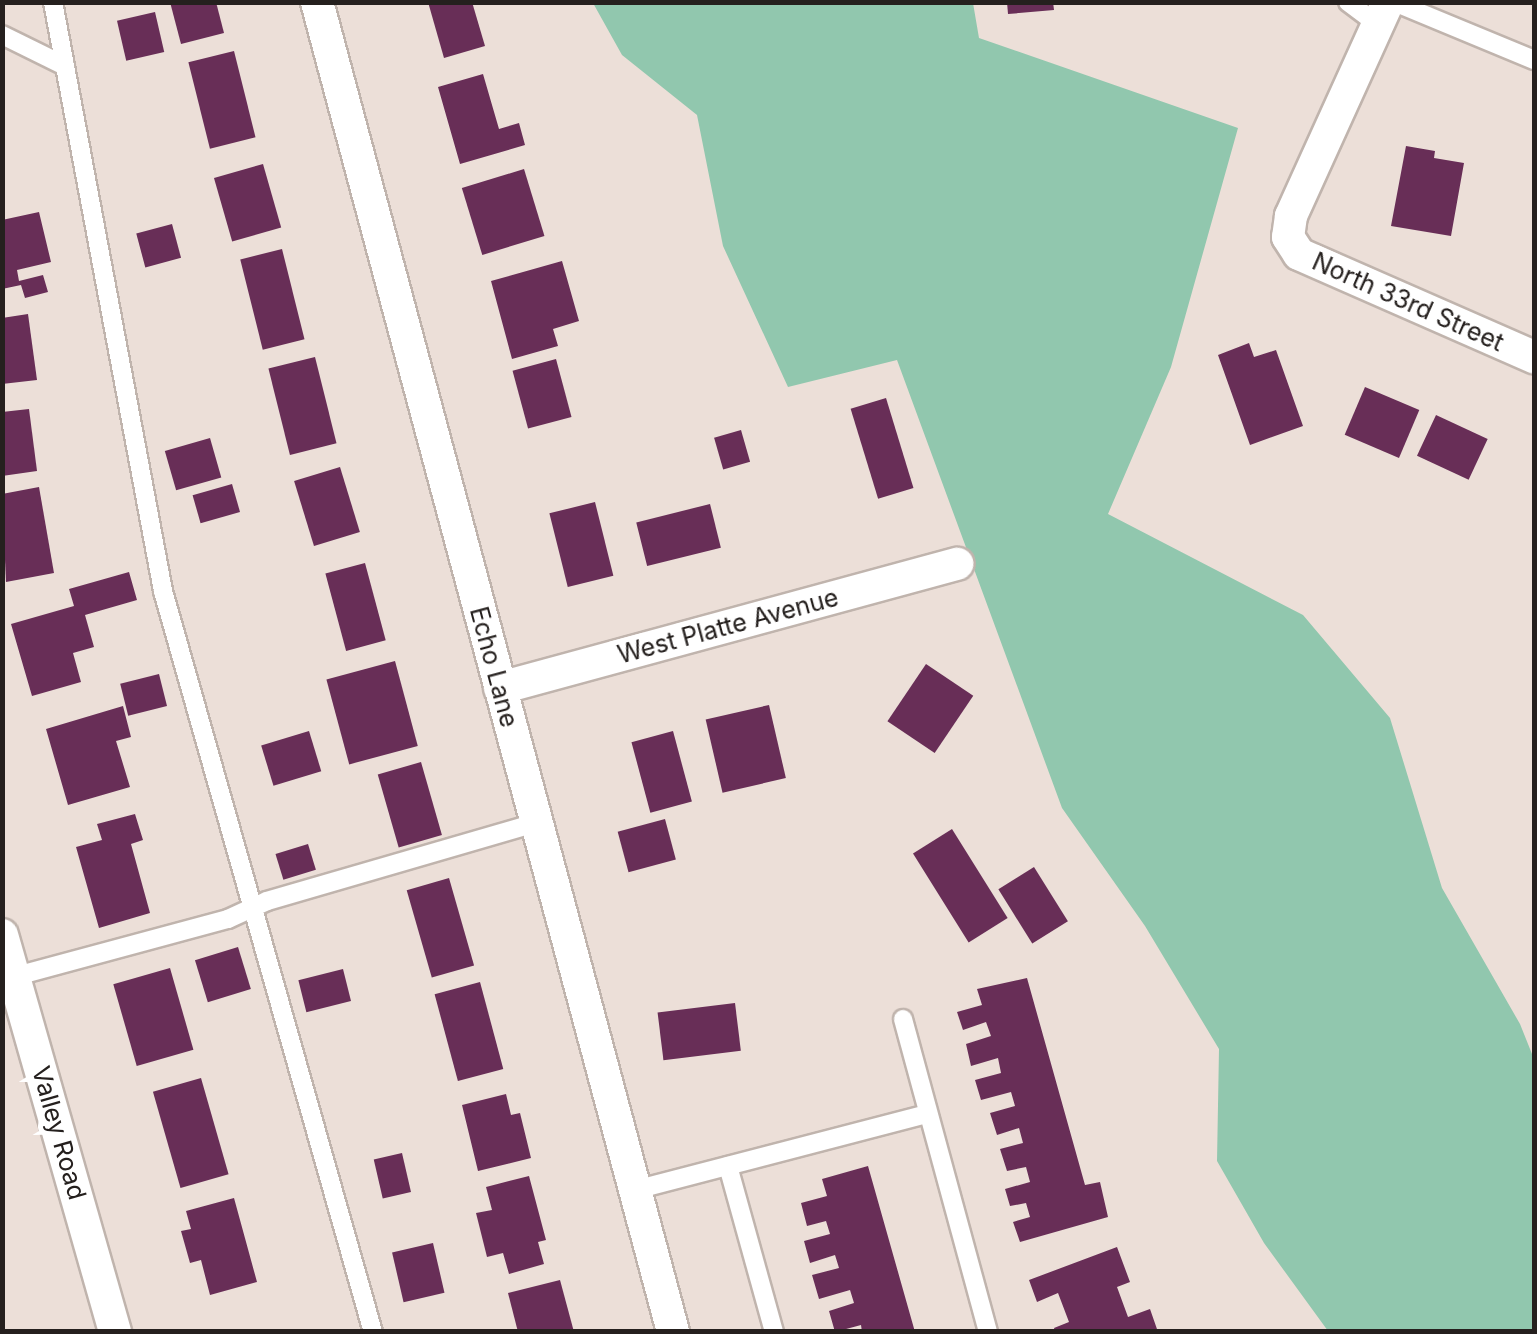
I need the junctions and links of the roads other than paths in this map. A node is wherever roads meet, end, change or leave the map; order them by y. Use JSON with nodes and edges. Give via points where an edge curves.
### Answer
{"nodes":[{"id":1,"x":53,"y":2,"type":"edge"},
{"id":2,"x":317,"y":2,"type":"edge"},
{"id":3,"x":1348,"y":2,"type":"edge"},
{"id":4,"x":1387,"y":10,"type":"edge"},
{"id":5,"x":2,"y":35,"type":"edge"},
{"id":6,"x":1534,"y":60,"type":"edge"},
{"id":7,"x":65,"y":66,"type":"junction"},
{"id":8,"x":1534,"y":358,"type":"edge"},
{"id":9,"x":957,"y":564,"type":"dead end"},
{"id":10,"x":500,"y":688,"type":"junction"},
{"id":11,"x":536,"y":823,"type":"junction"},
{"id":12,"x":252,"y":909,"type":"junction"},
{"id":13,"x":2,"y":935,"type":"edge"},
{"id":14,"x":8,"y":978,"type":"edge"},
{"id":15,"x":903,"y":1020,"type":"dead end"},
{"id":16,"x":926,"y":1114,"type":"junction"},
{"id":17,"x":728,"y":1166,"type":"junction"},
{"id":18,"x":635,"y":1190,"type":"junction"},
{"id":19,"x":115,"y":1332,"type":"edge"},
{"id":20,"x":373,"y":1332,"type":"edge"},
{"id":21,"x":672,"y":1332,"type":"edge"},
{"id":22,"x":774,"y":1332,"type":"edge"},
{"id":23,"x":988,"y":1332,"type":"edge"}],
"edges":[{"from":1,"to":7,"type":"lane"},
{"from":2,"to":10,"type":"street","name":"Echo Lane"},
{"from":3,"to":4,"type":"lane"},
{"from":4,"to":6,"type":"lane"},
{"from":4,"to":8,"type":"street","name":"North 33rd Street","via":[[1291,216],[1288,238],[1299,254]]},
{"from":5,"to":7,"type":"lane"},
{"from":7,"to":12,"type":"lane","via":[[163,591]]},
{"from":9,"to":10,"type":"street","name":"West Platte Avenue"},
{"from":10,"to":11,"type":"street","name":"Echo Lane"},
{"from":11,"to":12,"type":"lane"},
{"from":11,"to":18,"type":"street","name":"Echo Lane"},
{"from":12,"to":14,"type":"lane"},
{"from":12,"to":20,"type":"lane"},
{"from":13,"to":14,"type":"street","name":"Valley Road"},
{"from":14,"to":19,"type":"street","name":"Valley Road"},
{"from":15,"to":16,"type":"lane"},
{"from":16,"to":17,"type":"lane"},
{"from":16,"to":23,"type":"lane"},
{"from":17,"to":18,"type":"lane"},
{"from":17,"to":22,"type":"lane"},
{"from":18,"to":21,"type":"street","name":"Echo Lane"}]}
